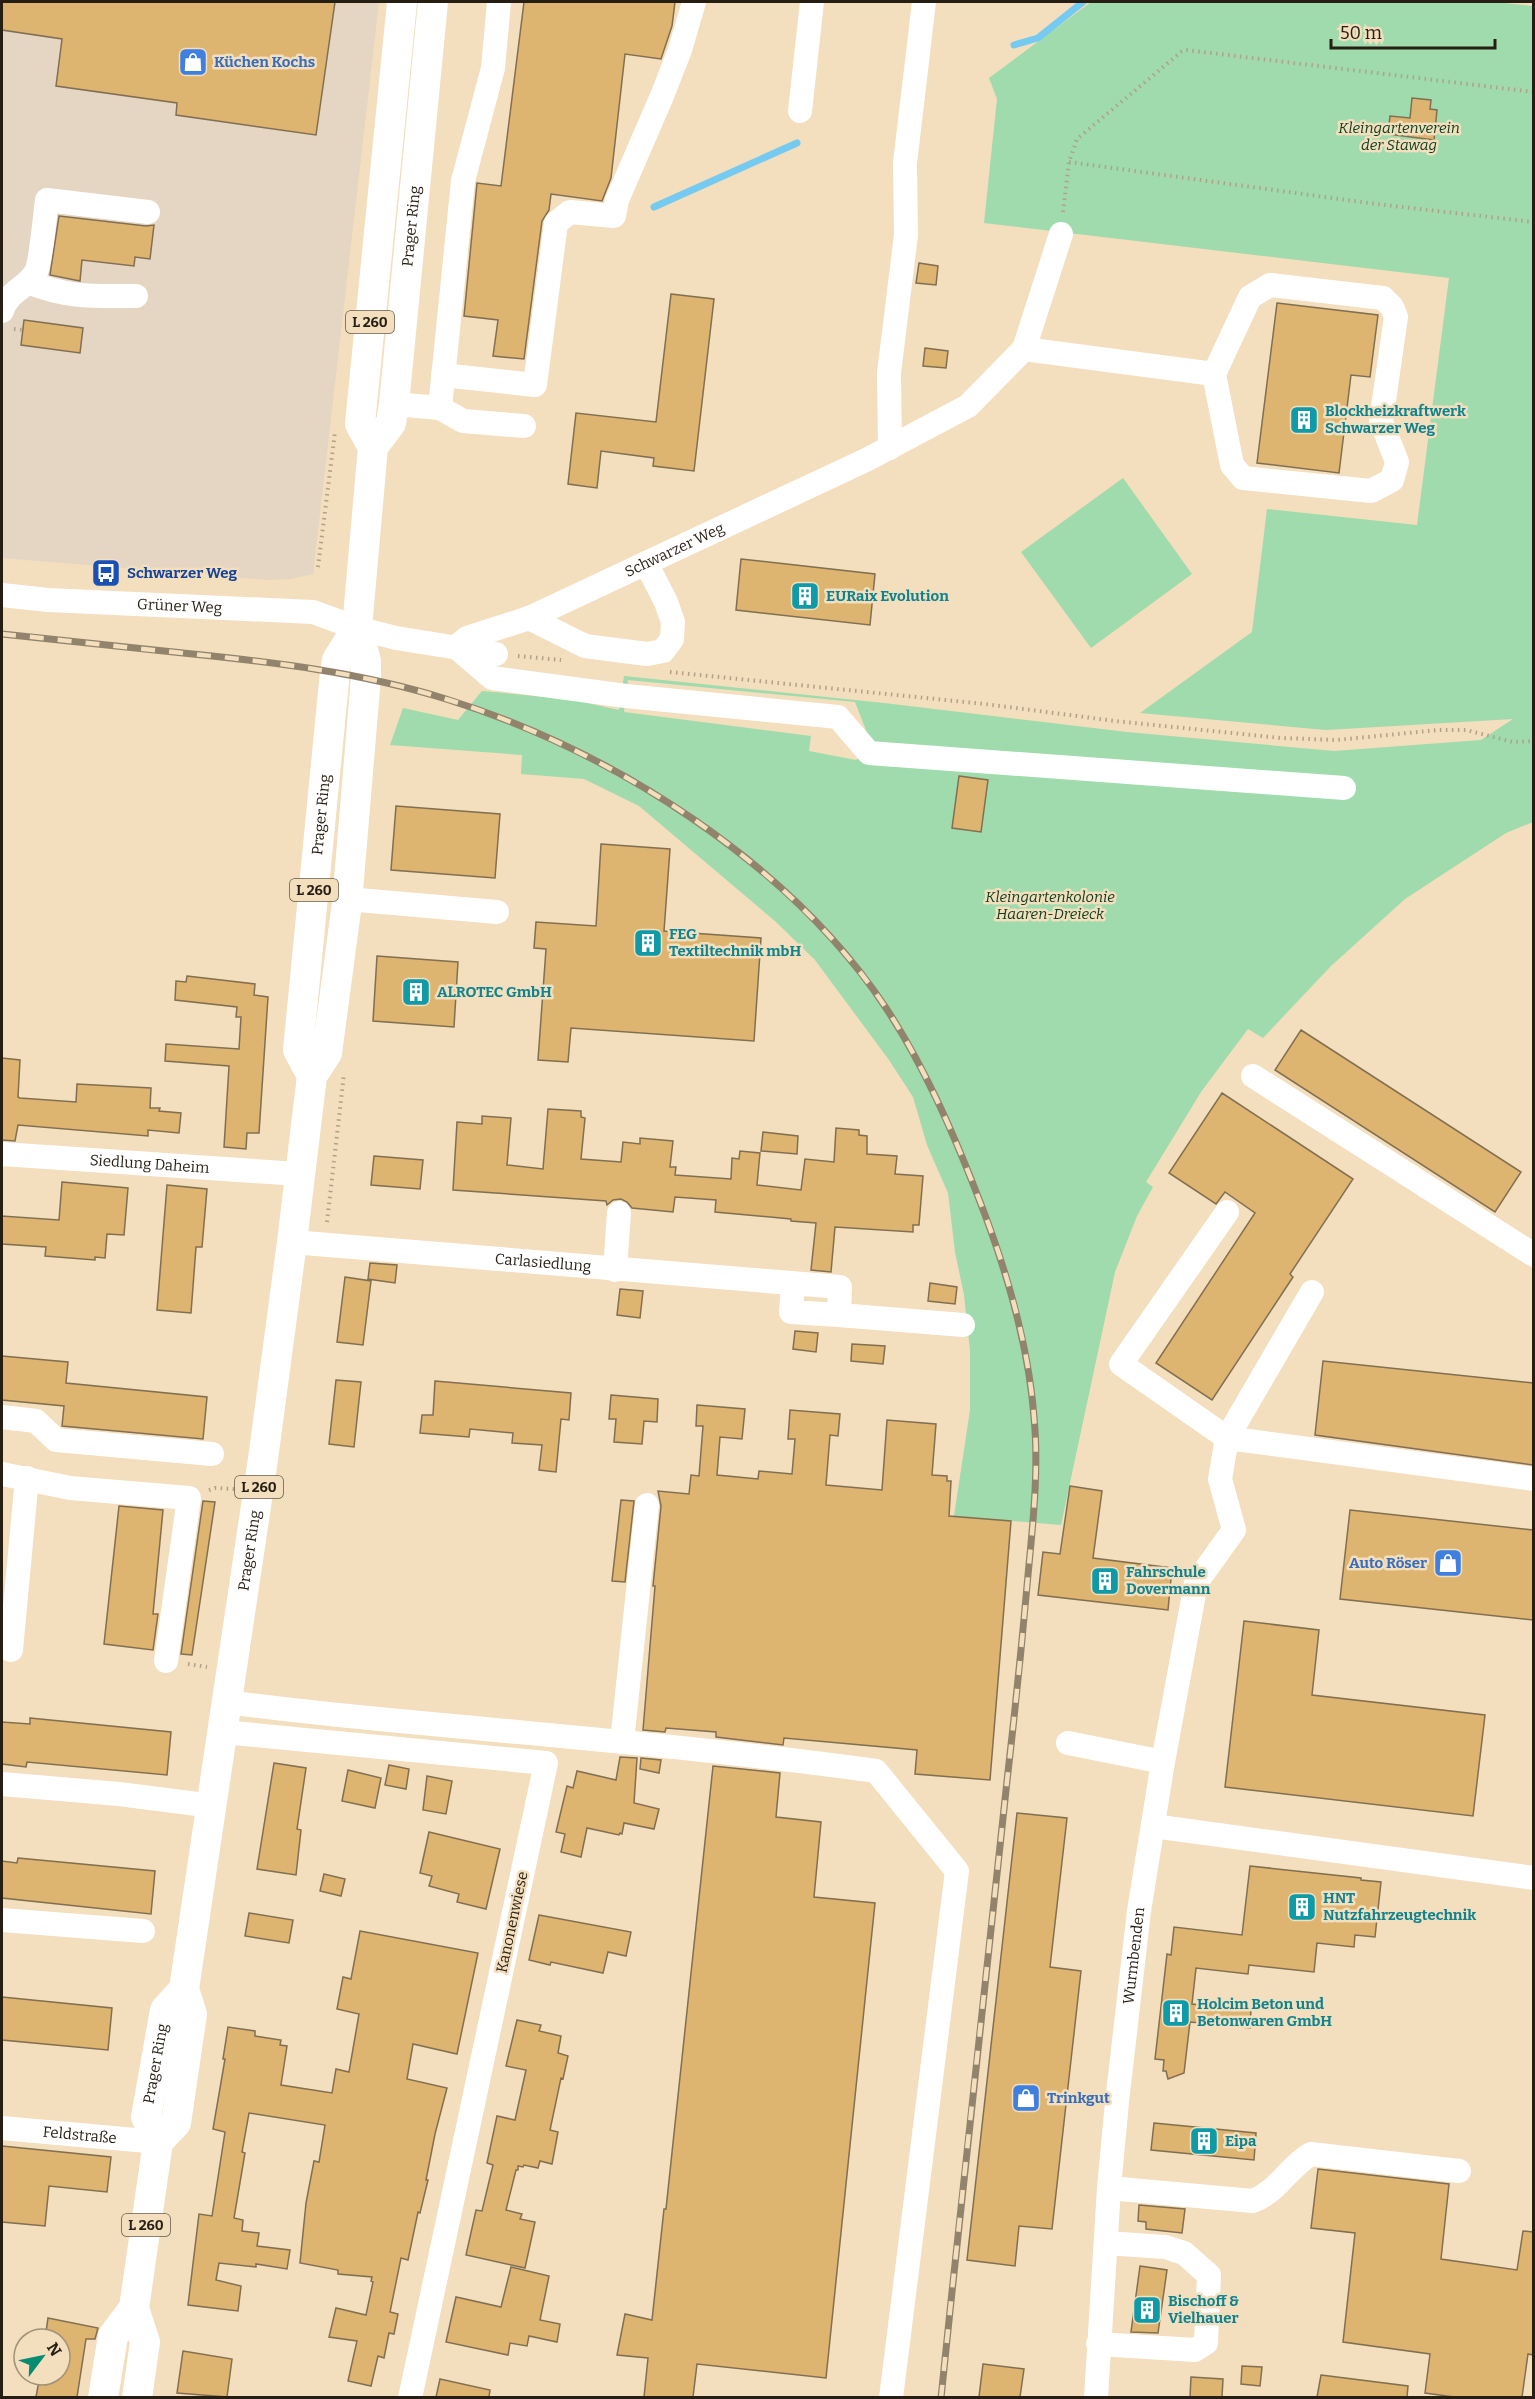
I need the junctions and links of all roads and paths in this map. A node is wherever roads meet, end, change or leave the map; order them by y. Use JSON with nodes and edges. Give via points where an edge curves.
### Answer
{"nodes":[{"id":1,"x":402,"y":2,"type":"edge"},
{"id":2,"x":433,"y":2,"type":"edge"},
{"id":3,"x":499,"y":2,"type":"edge"},
{"id":4,"x":694,"y":2,"type":"edge"},
{"id":5,"x":812,"y":2,"type":"edge"},
{"id":6,"x":924,"y":2,"type":"edge"},
{"id":7,"x":1533,"y":92,"type":"edge"},
{"id":8,"x":800,"y":111,"type":"dead end"},
{"id":9,"x":1070,"y":162,"type":"junction"},
{"id":10,"x":148,"y":212,"type":"dead end"},
{"id":11,"x":1533,"y":222,"type":"edge"},
{"id":12,"x":1060,"y":234,"type":"joint"},
{"id":13,"x":28,"y":282,"type":"junction"},
{"id":14,"x":136,"y":296,"type":"dead end"},
{"id":15,"x":2,"y":311,"type":"edge"},
{"id":16,"x":1024,"y":349,"type":"junction"},
{"id":17,"x":1214,"y":374,"type":"junction"},
{"id":18,"x":443,"y":375,"type":"junction"},
{"id":19,"x":394,"y":405,"type":"junction"},
{"id":20,"x":440,"y":408,"type":"junction"},
{"id":21,"x":524,"y":426,"type":"dead end"},
{"id":22,"x":373,"y":447,"type":"junction"},
{"id":23,"x":890,"y":448,"type":"junction"},
{"id":24,"x":646,"y":563,"type":"junction"},
{"id":25,"x":2,"y":595,"type":"edge"},
{"id":26,"x":530,"y":618,"type":"junction"},
{"id":27,"x":357,"y":628,"type":"junction"},
{"id":28,"x":456,"y":647,"type":"junction"},
{"id":29,"x":496,"y":654,"type":"joint"},
{"id":30,"x":568,"y":661,"type":"dead end"},
{"id":31,"x":663,"y":671,"type":"dead end"},
{"id":32,"x":1533,"y":741,"type":"edge"},
{"id":33,"x":1344,"y":788,"type":"dead end"},
{"id":34,"x":347,"y":899,"type":"junction"},
{"id":35,"x":497,"y":912,"type":"dead end"},
{"id":36,"x":312,"y":1076,"type":"junction"},
{"id":37,"x":1253,"y":1076,"type":"dead end"},
{"id":38,"x":2,"y":1154,"type":"edge"},
{"id":39,"x":299,"y":1174,"type":"junction"},
{"id":40,"x":1227,"y":1212,"type":"dead end"},
{"id":41,"x":619,"y":1213,"type":"dead end"},
{"id":42,"x":292,"y":1242,"type":"junction"},
{"id":43,"x":1533,"y":1255,"type":"edge"},
{"id":44,"x":615,"y":1270,"type":"junction"},
{"id":45,"x":1312,"y":1292,"type":"dead end"},
{"id":46,"x":963,"y":1325,"type":"dead end"},
{"id":47,"x":2,"y":1417,"type":"edge"},
{"id":48,"x":1227,"y":1438,"type":"junction"},
{"id":49,"x":212,"y":1454,"type":"dead end"},
{"id":50,"x":2,"y":1474,"type":"edge"},
{"id":51,"x":27,"y":1478,"type":"junction"},
{"id":52,"x":1533,"y":1479,"type":"edge"},
{"id":53,"x":258,"y":1491,"type":"junction"},
{"id":54,"x":189,"y":1498,"type":"junction"},
{"id":55,"x":647,"y":1505,"type":"dead end"},
{"id":56,"x":10,"y":1650,"type":"dead end"},
{"id":57,"x":166,"y":1661,"type":"joint"},
{"id":58,"x":233,"y":1669,"type":"junction"},
{"id":59,"x":228,"y":1702,"type":"junction"},
{"id":60,"x":223,"y":1732,"type":"junction"},
{"id":61,"x":622,"y":1742,"type":"junction"},
{"id":62,"x":1068,"y":1743,"type":"dead end"},
{"id":63,"x":1163,"y":1762,"type":"junction"},
{"id":64,"x":2,"y":1784,"type":"edge"},
{"id":65,"x":213,"y":1806,"type":"junction"},
{"id":66,"x":1153,"y":1826,"type":"junction"},
{"id":67,"x":1533,"y":1878,"type":"edge"},
{"id":68,"x":2,"y":1920,"type":"edge"},
{"id":69,"x":143,"y":1931,"type":"dead end"},
{"id":70,"x":2,"y":2128,"type":"edge"},
{"id":71,"x":158,"y":2142,"type":"junction"},
{"id":72,"x":1459,"y":2170,"type":"dead end"},
{"id":73,"x":1109,"y":2188,"type":"junction"},
{"id":74,"x":1106,"y":2243,"type":"junction"},
{"id":75,"x":134,"y":2308,"type":"junction"},
{"id":76,"x":1098,"y":2344,"type":"junction"},
{"id":77,"x":103,"y":2397,"type":"edge"},
{"id":78,"x":137,"y":2397,"type":"edge"},
{"id":79,"x":410,"y":2397,"type":"edge"},
{"id":80,"x":891,"y":2397,"type":"edge"},
{"id":81,"x":1096,"y":2397,"type":"edge"}],
"edges":[{"from":1,"to":22,"type":"main road","name":"Prager Ring","number":"L 260","via":[[360,424]]},
{"from":2,"to":19,"type":"main road","name":"Prager Ring","number":"L 260"},
{"from":3,"to":18,"type":"street","via":[[493,68],[463,181]]},
{"from":4,"to":18,"type":"street","via":[[669,78],[617,200],[614,216],[570,212],[556,223],[535,385]]},
{"from":5,"to":8,"type":"street"},
{"from":6,"to":23,"type":"street","via":[[905,163],[906,235],[889,374]]},
{"from":7,"to":9,"type":"path","via":[[1186,50],[1083,133],[1073,147]]},
{"from":9,"to":11,"type":"path"},
{"from":9,"to":12,"type":"path"},
{"from":10,"to":13,"type":"street","via":[[47,200],[37,271]]},
{"from":12,"to":16,"type":"street","name":"Schwarzer Weg"},
{"from":13,"to":14,"type":"street","via":[[79,296]]},
{"from":13,"to":15,"type":"street","via":[[13,293]]},
{"from":16,"to":17,"type":"street"},
{"from":16,"to":23,"type":"street","name":"Schwarzer Weg","via":[[968,406]]},
{"from":17,"to":17,"type":"street","via":[[1232,465],[1243,478],[1371,491],[1392,480],[1397,462],[1381,421],[1395,317],[1383,298],[1270,285],[1250,297]]},
{"from":18,"to":20,"type":"street"},
{"from":19,"to":20,"type":"street"},
{"from":19,"to":22,"type":"main road","name":"Prager Ring","number":"L 260","via":[[391,423]]},
{"from":20,"to":21,"type":"street","via":[[463,421]]},
{"from":22,"to":27,"type":"main road","name":"Prager Ring","number":"L 260"},
{"from":23,"to":24,"type":"street","name":"Schwarzer Weg"},
{"from":24,"to":26,"type":"street","name":"Schwarzer Weg"},
{"from":24,"to":26,"type":"street","via":[[673,622],[672,639],[663,651],[646,654],[585,646]]},
{"from":25,"to":27,"type":"street","name":"Grüner Weg","via":[[313,612]]},
{"from":26,"to":28,"type":"street","name":"Schwarzer Weg","via":[[467,638]]},
{"from":27,"to":28,"type":"street"},
{"from":27,"to":34,"type":"main road","name":"Prager Ring","number":"L 260","via":[[366,678]]},
{"from":27,"to":36,"type":"main road","name":"Prager Ring","number":"L 260","via":[[337,660],[335,672],[298,1050]]},
{"from":28,"to":29,"type":"street"},
{"from":28,"to":33,"type":"street","via":[[492,678],[838,717],[869,753]]},
{"from":29,"to":30,"type":"path"},
{"from":31,"to":32,"type":"path","via":[[1281,738],[1337,740],[1457,730],[1513,742]]},
{"from":34,"to":35,"type":"street"},
{"from":34,"to":36,"type":"main road","name":"Prager Ring","number":"L 260","via":[[327,1053]]},
{"from":36,"to":39,"type":"main road","name":"Prager Ring","number":"L 260"},
{"from":37,"to":43,"type":"street"},
{"from":38,"to":39,"type":"street","name":"Siedlung Daheim"},
{"from":39,"to":42,"type":"main road","name":"Prager Ring","number":"L 260"},
{"from":40,"to":48,"type":"street","via":[[1121,1364]]},
{"from":41,"to":44,"type":"street"},
{"from":42,"to":44,"type":"street","name":"Carlasiedlung"},
{"from":42,"to":53,"type":"main road","name":"Prager Ring","number":"L 260"},
{"from":44,"to":46,"type":"street","name":"Carlasiedlung","via":[[840,1287],[839,1315]]},
{"from":45,"to":48,"type":"street"},
{"from":47,"to":49,"type":"street","via":[[36,1421],[57,1440]]},
{"from":48,"to":52,"type":"street"},
{"from":48,"to":63,"type":"street","name":"Wurmbenden","via":[[1220,1479],[1234,1530],[1196,1583]]},
{"from":50,"to":51,"type":"street"},
{"from":51,"to":54,"type":"street","via":[[70,1488]]},
{"from":51,"to":56,"type":"street"},
{"from":53,"to":54,"type":"path","via":[[215,1488]]},
{"from":53,"to":58,"type":"main road","name":"Prager Ring","number":"L 260"},
{"from":54,"to":57,"type":"street"},
{"from":55,"to":61,"type":"street"},
{"from":57,"to":58,"type":"path"},
{"from":58,"to":59,"type":"main road","name":"Prager Ring","number":"L 260"},
{"from":59,"to":60,"type":"main road","name":"Prager Ring","number":"L 260"},
{"from":59,"to":61,"type":"street"},
{"from":60,"to":65,"type":"main road","name":"Prager Ring","number":"L 260"},
{"from":60,"to":79,"type":"street","name":"Kanonenwiese","via":[[546,1763]]},
{"from":61,"to":80,"type":"street","via":[[876,1770],[957,1870]]},
{"from":62,"to":63,"type":"street"},
{"from":63,"to":66,"type":"street","name":"Wurmbenden"},
{"from":64,"to":65,"type":"street"},
{"from":65,"to":71,"type":"main road","name":"Prager Ring","number":"L 260","via":[[184,1989],[165,2010],[146,2117]]},
{"from":66,"to":67,"type":"street"},
{"from":66,"to":73,"type":"street","name":"Wurmbenden","via":[[1139,1911]]},
{"from":68,"to":69,"type":"street"},
{"from":70,"to":71,"type":"street","name":"Feldstraße"},
{"from":71,"to":75,"type":"main road","number":"L 260"},
{"from":72,"to":73,"type":"street","via":[[1311,2154],[1269,2194],[1253,2201]]},
{"from":73,"to":74,"type":"street","name":"Wurmbenden"},
{"from":74,"to":76,"type":"street","name":"Wurmbenden"},
{"from":74,"to":76,"type":"street","via":[[1165,2247],[1184,2253],[1209,2275],[1206,2343],[1195,2350]]},
{"from":75,"to":77,"type":"main road","number":"L 260","via":[[113,2336]]},
{"from":75,"to":78,"type":"main road","number":"L 260","via":[[145,2342]]},
{"from":76,"to":81,"type":"street","name":"Wurmbenden"}]}
